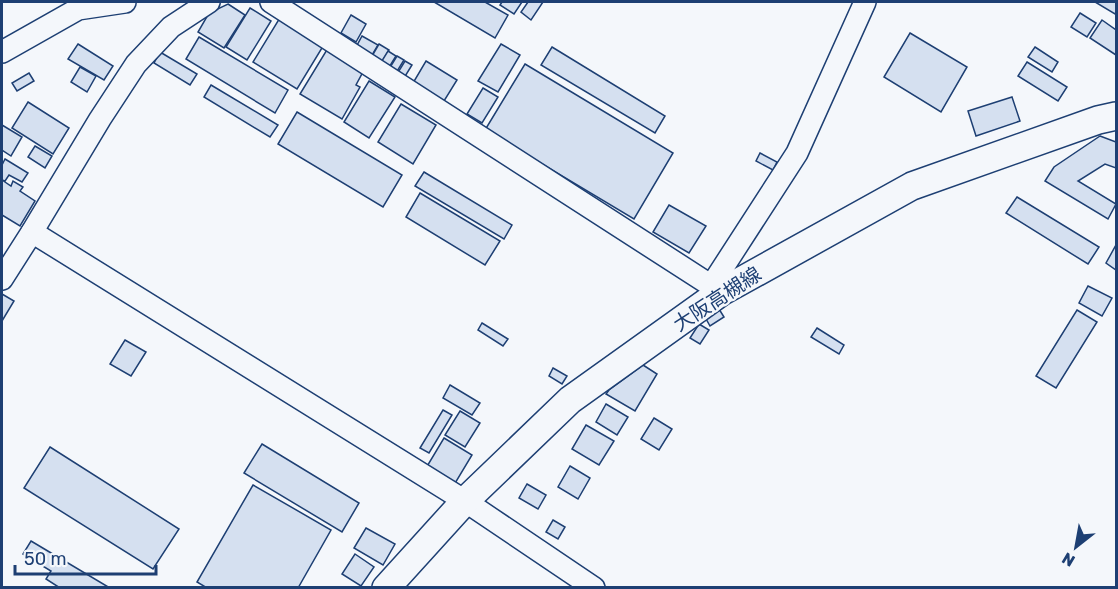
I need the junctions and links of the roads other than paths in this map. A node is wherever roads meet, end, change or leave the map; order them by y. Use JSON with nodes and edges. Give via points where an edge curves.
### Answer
{"nodes":[{"id":1,"x":125,"y":2,"type":"edge"},
{"id":2,"x":209,"y":2,"type":"edge"},
{"id":3,"x":271,"y":2,"type":"edge"},
{"id":4,"x":865,"y":2,"type":"edge"},
{"id":5,"x":2,"y":52,"type":"edge"},
{"id":6,"x":1116,"y":116,"type":"edge"},
{"id":7,"x":32,"y":232,"type":"junction"},
{"id":8,"x":2,"y":279,"type":"edge"},
{"id":9,"x":716,"y":289,"type":"junction"},
{"id":10,"x":465,"y":501,"type":"junction"},
{"id":11,"x":386,"y":588,"type":"edge"},
{"id":12,"x":594,"y":588,"type":"edge"}],
"edges":[{"from":1,"to":5,"type":"street","via":[[78,9]]},
{"from":2,"to":7,"type":"street","via":[[171,27],[135,64]]},
{"from":3,"to":9,"type":"street"},
{"from":4,"to":9,"type":"street","via":[[797,153]]},
{"from":6,"to":9,"type":"main road","name":"大阪高槻線","via":[[912,186]]},
{"from":7,"to":8,"type":"street"},
{"from":7,"to":10,"type":"street"},
{"from":9,"to":10,"type":"main road","name":"大阪高槻線","via":[[570,400]]},
{"from":10,"to":11,"type":"main road","name":"大阪高槻線"},
{"from":10,"to":12,"type":"street"}]}
